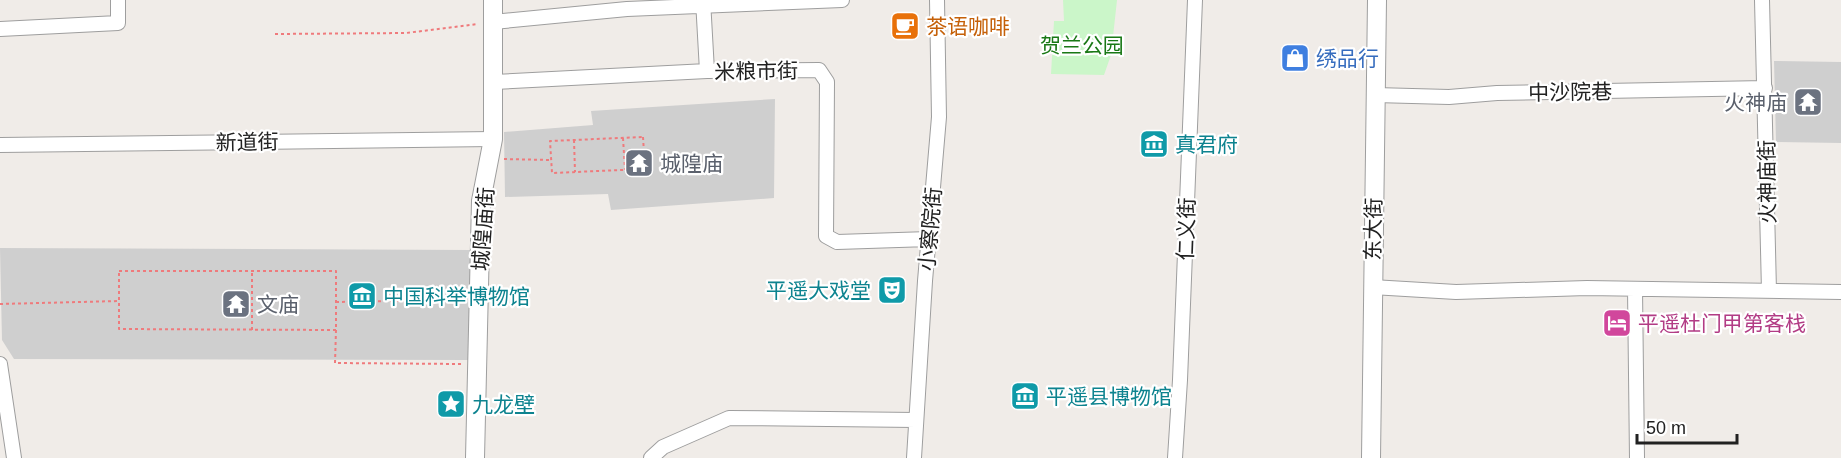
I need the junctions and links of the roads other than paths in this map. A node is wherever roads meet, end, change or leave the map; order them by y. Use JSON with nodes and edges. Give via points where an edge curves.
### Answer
{"nodes":[{"id":1,"x":118,"y":0,"type":"edge"},
{"id":2,"x":493,"y":0,"type":"edge"},
{"id":3,"x":842,"y":0,"type":"edge"},
{"id":4,"x":937,"y":0,"type":"edge"},
{"id":5,"x":1195,"y":0,"type":"edge"},
{"id":6,"x":1369,"y":0,"type":"edge"},
{"id":7,"x":1377,"y":0,"type":"edge"},
{"id":8,"x":1762,"y":0,"type":"edge"},
{"id":9,"x":704,"y":3,"type":"edge"},
{"id":10,"x":493,"y":22,"type":"junction"},
{"id":11,"x":0,"y":28,"type":"edge"},
{"id":12,"x":707,"y":71,"type":"junction"},
{"id":13,"x":494,"y":82,"type":"junction"},
{"id":14,"x":1765,"y":88,"type":"junction"},
{"id":15,"x":1375,"y":95,"type":"junction"},
{"id":16,"x":493,"y":140,"type":"junction"},
{"id":17,"x":0,"y":145,"type":"edge"},
{"id":18,"x":929,"y":239,"type":"junction"},
{"id":19,"x":1372,"y":287,"type":"junction"},
{"id":20,"x":1635,"y":289,"type":"junction"},
{"id":21,"x":1770,"y":291,"type":"junction"},
{"id":22,"x":1841,"y":292,"type":"edge"},
{"id":23,"x":0,"y":364,"type":"edge"},
{"id":24,"x":916,"y":420,"type":"junction"},
{"id":25,"x":14,"y":458,"type":"edge"},
{"id":26,"x":475,"y":458,"type":"edge"},
{"id":27,"x":651,"y":458,"type":"edge"},
{"id":28,"x":914,"y":458,"type":"edge"},
{"id":29,"x":1175,"y":458,"type":"edge"},
{"id":30,"x":1371,"y":458,"type":"edge"},
{"id":31,"x":1637,"y":458,"type":"edge"}],
"edges":[{"from":1,"to":11,"type":"street","via":[[118,23]]},
{"from":2,"to":10,"type":"street","name":"城隍庙街"},
{"from":3,"to":9,"type":"street"},
{"from":4,"to":18,"type":"street","name":"小察院街","via":[[939,117]]},
{"from":5,"to":29,"type":"street","name":"仁义街"},
{"from":6,"to":7,"type":"street"},
{"from":7,"to":15,"type":"street","name":"东大街"},
{"from":8,"to":14,"type":"street","name":"火神庙街"},
{"from":9,"to":10,"type":"street"},
{"from":9,"to":12,"type":"street"},
{"from":10,"to":13,"type":"street","name":"城隍庙街"},
{"from":12,"to":13,"type":"street","name":"米粮市街"},
{"from":12,"to":18,"type":"street","name":"米粮市街","via":[[819,70],[827,82],[826,236],[837,242]]},
{"from":13,"to":16,"type":"street","name":"城隍庙街"},
{"from":14,"to":15,"type":"street","name":"中沙院巷","via":[[1449,97]]},
{"from":14,"to":21,"type":"street","name":"火神庙街"},
{"from":15,"to":19,"type":"street","name":"东大街"},
{"from":16,"to":17,"type":"street","name":"新道街"},
{"from":16,"to":26,"type":"street","name":"城隍庙街","via":[[481,201]]},
{"from":18,"to":24,"type":"street","name":"小察院街"},
{"from":19,"to":20,"type":"street","via":[[1456,292]]},
{"from":19,"to":30,"type":"street","name":"东大街"},
{"from":20,"to":21,"type":"street"},
{"from":20,"to":31,"type":"street"},
{"from":21,"to":22,"type":"street"},
{"from":23,"to":25,"type":"street"},
{"from":24,"to":27,"type":"street","via":[[729,418],[663,447]]},
{"from":24,"to":28,"type":"street","name":"小察院街"}]}
